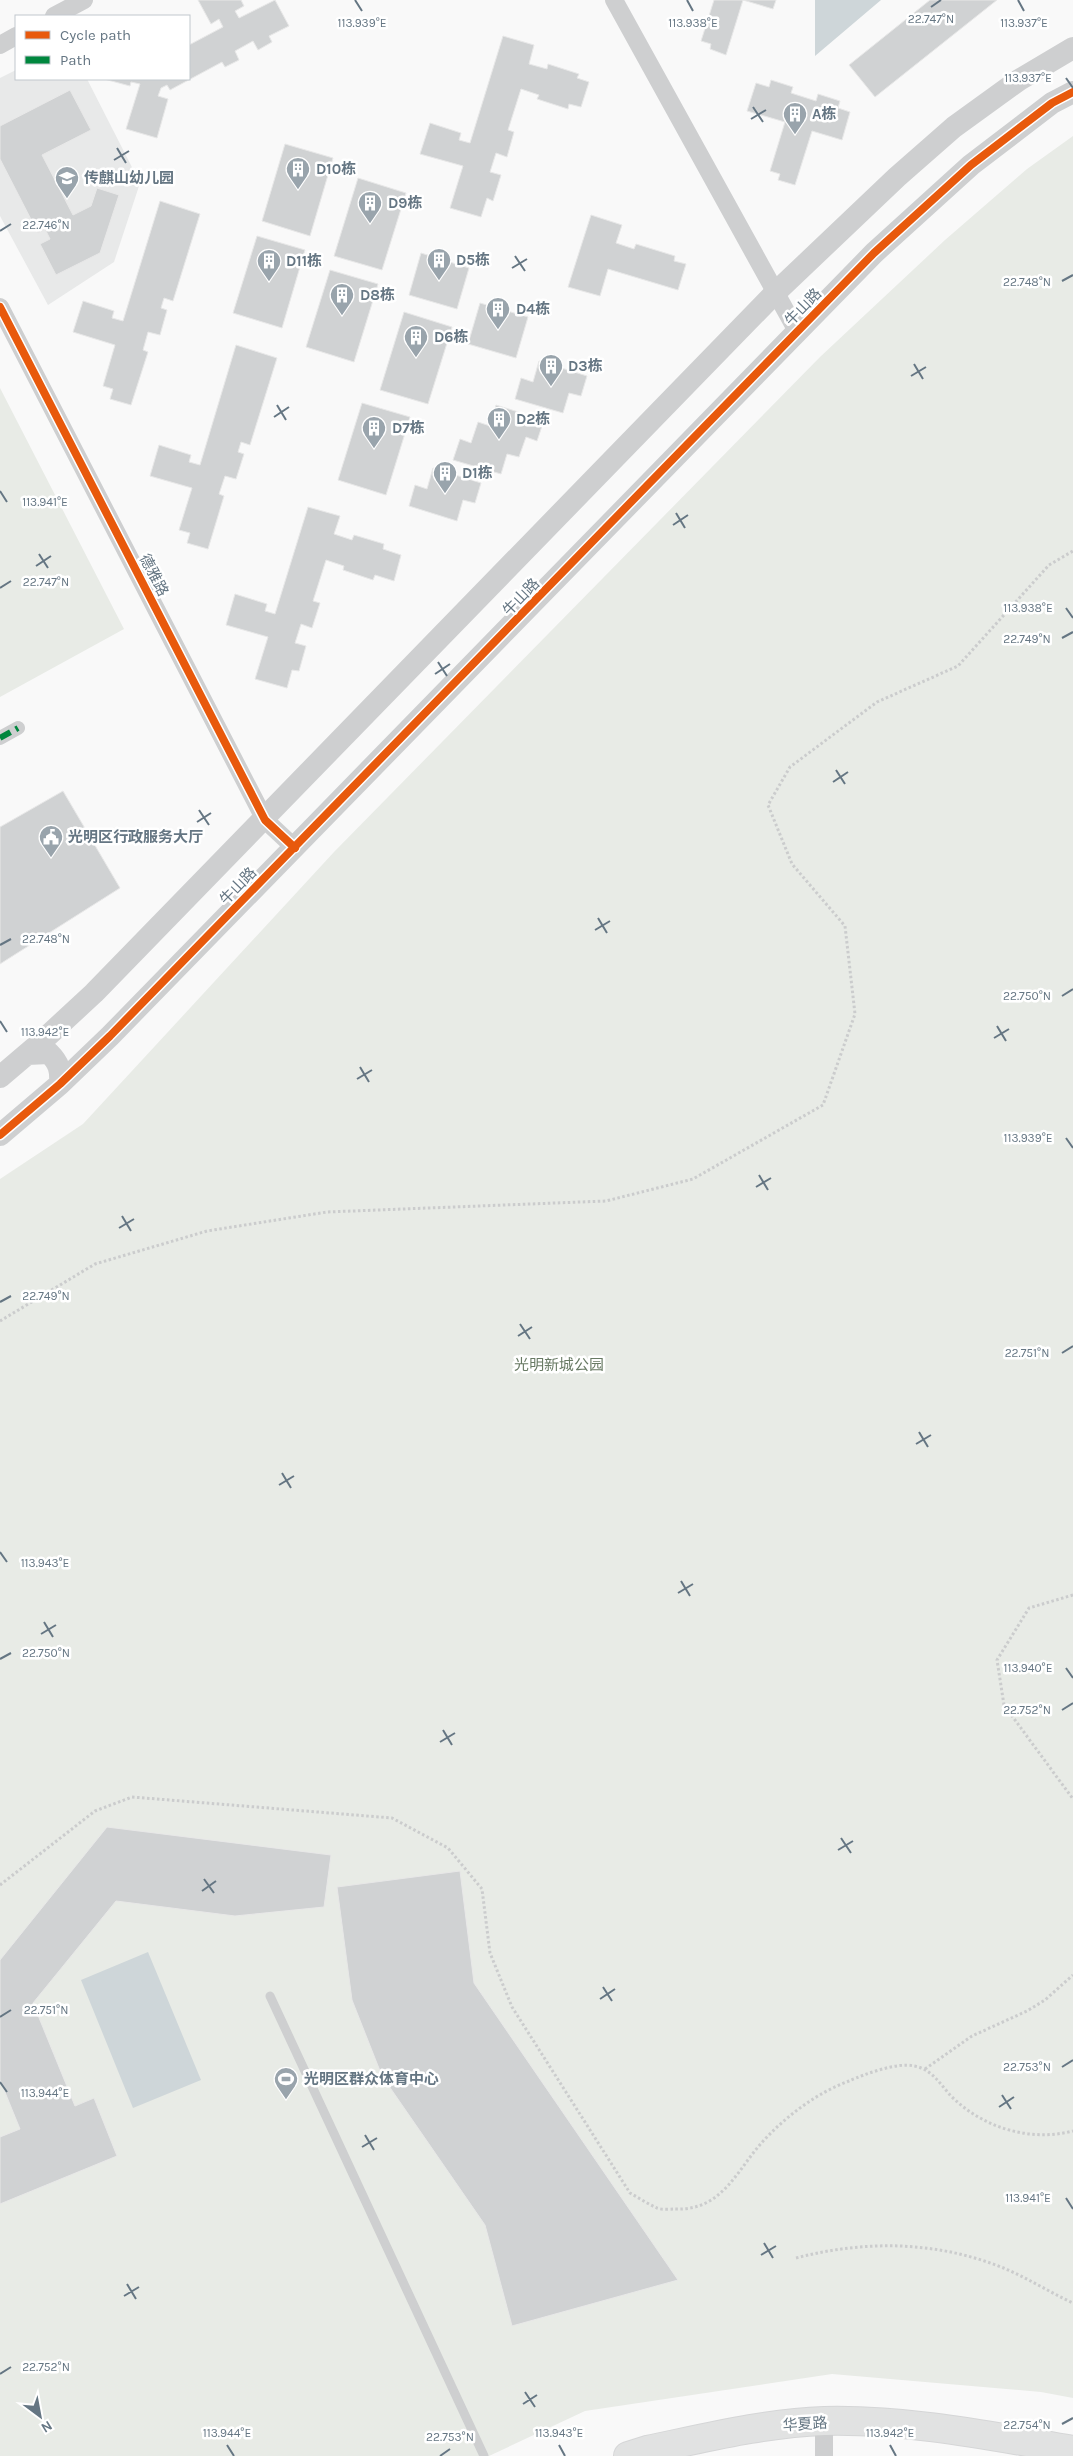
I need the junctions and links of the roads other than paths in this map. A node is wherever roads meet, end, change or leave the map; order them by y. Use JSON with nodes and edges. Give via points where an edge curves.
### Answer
{"nodes":[{"id":1,"x":84,"y":0,"type":"edge"},
{"id":2,"x":614,"y":0,"type":"edge"},
{"id":3,"x":56,"y":15,"type":"edge"},
{"id":4,"x":15,"y":37,"type":"edge"},
{"id":5,"x":0,"y":45,"type":"edge"},
{"id":6,"x":1073,"y":48,"type":"edge"},
{"id":7,"x":1073,"y":92,"type":"edge"},
{"id":8,"x":775,"y":293,"type":"junction"},
{"id":9,"x":0,"y":307,"type":"edge"},
{"id":10,"x":798,"y":333,"type":"junction"},
{"id":11,"x":18,"y":728,"type":"dead end"},
{"id":12,"x":0,"y":738,"type":"edge"},
{"id":13,"x":265,"y":820,"type":"junction"},
{"id":14,"x":294,"y":848,"type":"junction"},
{"id":15,"x":27,"y":1054,"type":"junction"},
{"id":16,"x":0,"y":1076,"type":"edge"},
{"id":17,"x":60,"y":1084,"type":"junction"},
{"id":18,"x":0,"y":1135,"type":"edge"},
{"id":19,"x":270,"y":1996,"type":"dead end"},
{"id":20,"x":824,"y":2422,"type":"junction"},
{"id":21,"x":1073,"y":2450,"type":"edge"},
{"id":22,"x":484,"y":2456,"type":"edge"},
{"id":23,"x":628,"y":2456,"type":"edge"},
{"id":24,"x":824,"y":2456,"type":"edge"}],
"edges":[{"from":1,"to":3,"type":"street"},
{"from":2,"to":8,"type":"street"},
{"from":4,"to":5,"type":"street"},
{"from":6,"to":8,"type":"street","name":"牛山路","via":[[1019,80],[954,128],[897,177]]},
{"from":7,"to":10,"type":"street","name":"牛山路","via":[[1052,103],[971,165],[874,253]]},
{"from":8,"to":10,"type":"street"},
{"from":8,"to":13,"type":"street","name":"牛山路"},
{"from":9,"to":13,"type":"street","name":"德雅路"},
{"from":10,"to":14,"type":"street","name":"牛山路"},
{"from":11,"to":12,"type":"street"},
{"from":13,"to":14,"type":"street","name":"德雅路"},
{"from":13,"to":15,"type":"street","name":"牛山路","via":[[94,993]]},
{"from":14,"to":17,"type":"street","name":"牛山路"},
{"from":15,"to":16,"type":"street","name":"牛山路"},
{"from":15,"to":17,"type":"street","via":[[49,1053],[61,1069]]},
{"from":17,"to":18,"type":"street","name":"牛山路"},
{"from":19,"to":22,"type":"lane"},
{"from":20,"to":21,"type":"main road","name":"华夏路","via":[[888,2423],[949,2429]]},
{"from":20,"to":23,"type":"main road","name":"华夏路","via":[[768,2426]]},
{"from":20,"to":24,"type":"street"}]}
